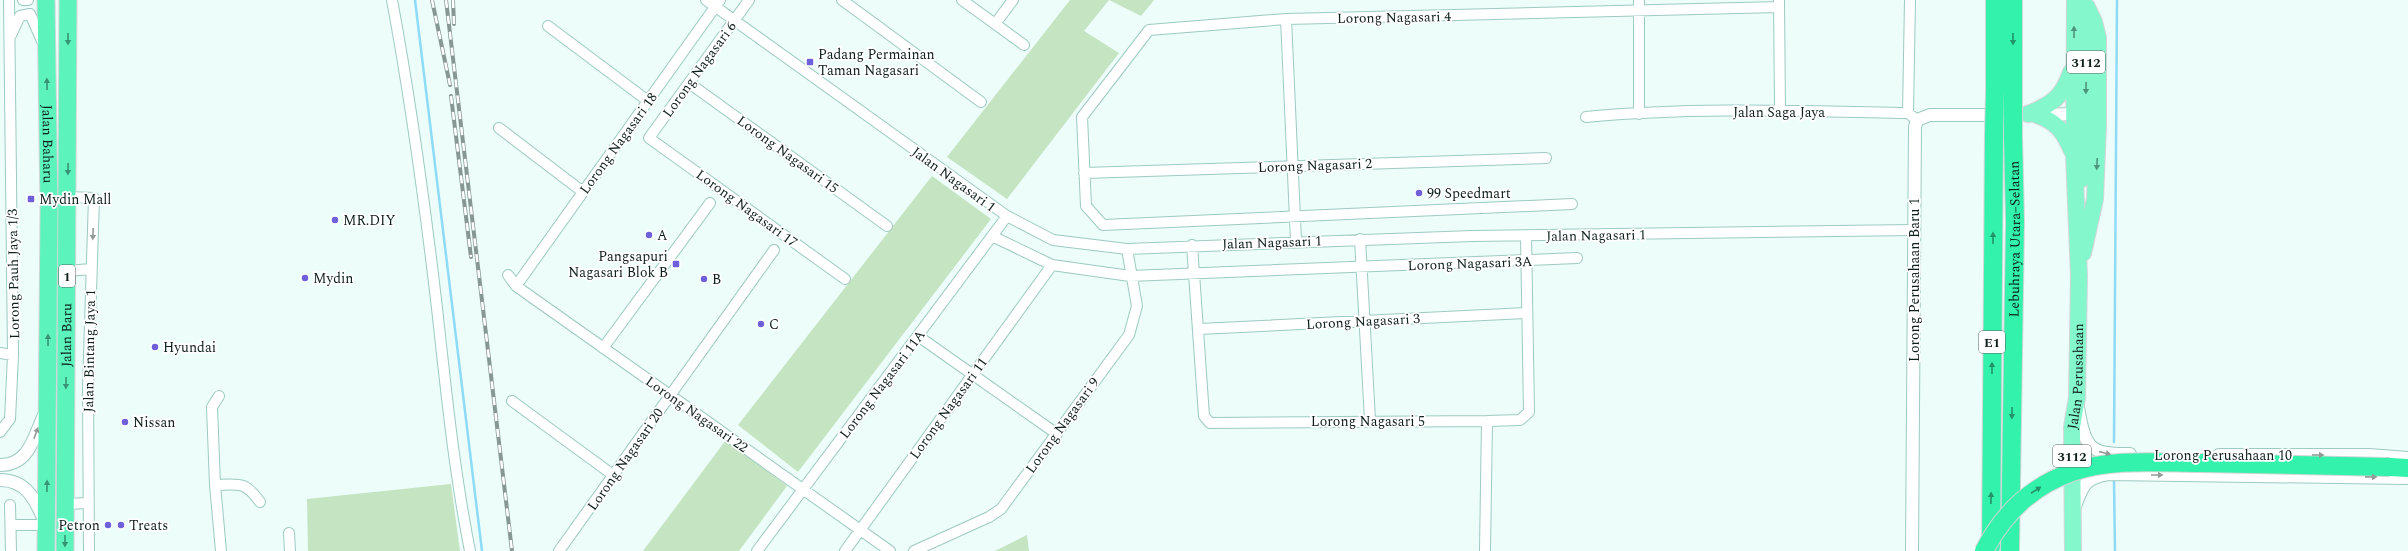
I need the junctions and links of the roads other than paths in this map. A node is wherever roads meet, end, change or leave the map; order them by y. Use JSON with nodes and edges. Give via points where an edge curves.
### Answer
{"nodes":[{"id":1,"x":9,"y":0,"type":"edge"},
{"id":2,"x":23,"y":0,"type":"edge"},
{"id":3,"x":28,"y":0,"type":"edge"},
{"id":4,"x":46,"y":0,"type":"edge"},
{"id":5,"x":68,"y":0,"type":"edge"},
{"id":6,"x":392,"y":0,"type":"edge"},
{"id":7,"x":706,"y":0,"type":"edge"},
{"id":8,"x":749,"y":0,"type":"edge"},
{"id":9,"x":842,"y":0,"type":"edge"},
{"id":10,"x":962,"y":0,"type":"edge"},
{"id":11,"x":1013,"y":0,"type":"edge"},
{"id":12,"x":1910,"y":0,"type":"edge"},
{"id":13,"x":1995,"y":0,"type":"edge"},
{"id":14,"x":2014,"y":0,"type":"edge"},
{"id":15,"x":2083,"y":2,"type":"edge"},
{"id":16,"x":718,"y":3,"type":"edge"},
{"id":17,"x":1779,"y":3,"type":"edge"},
{"id":18,"x":1639,"y":5,"type":"edge"},
{"id":19,"x":1286,"y":19,"type":"junction"},
{"id":20,"x":734,"y":20,"type":"junction"},
{"id":21,"x":995,"y":24,"type":"junction"},
{"id":22,"x":548,"y":26,"type":"dead end"},
{"id":23,"x":9,"y":42,"type":"junction"},
{"id":24,"x":1024,"y":45,"type":"dead end"},
{"id":25,"x":46,"y":52,"type":"junction"},
{"id":26,"x":2074,"y":64,"type":"junction"},
{"id":27,"x":689,"y":83,"type":"junction"},
{"id":28,"x":648,"y":101,"type":"junction"},
{"id":29,"x":981,"y":102,"type":"dead end"},
{"id":30,"x":1780,"y":111,"type":"junction"},
{"id":31,"x":1639,"y":114,"type":"junction"},
{"id":32,"x":2032,"y":115,"type":"junction"},
{"id":33,"x":1586,"y":117,"type":"dead end"},
{"id":34,"x":1912,"y":117,"type":"junction"},
{"id":35,"x":2086,"y":119,"type":"junction"},
{"id":36,"x":500,"y":128,"type":"dead end"},
{"id":37,"x":649,"y":138,"type":"joint"},
{"id":38,"x":2074,"y":154,"type":"junction"},
{"id":39,"x":1546,"y":158,"type":"dead end"},
{"id":40,"x":1293,"y":166,"type":"junction"},
{"id":41,"x":1084,"y":173,"type":"junction"},
{"id":42,"x":583,"y":192,"type":"junction"},
{"id":43,"x":68,"y":197,"type":"junction"},
{"id":44,"x":710,"y":203,"type":"dead end"},
{"id":45,"x":1572,"y":204,"type":"dead end"},
{"id":46,"x":1006,"y":216,"type":"junction"},
{"id":47,"x":1295,"y":217,"type":"junction"},
{"id":48,"x":887,"y":226,"type":"dead end"},
{"id":49,"x":2076,"y":226,"type":"junction"},
{"id":50,"x":1914,"y":230,"type":"junction"},
{"id":51,"x":992,"y":236,"type":"junction"},
{"id":52,"x":1526,"y":236,"type":"junction"},
{"id":53,"x":1360,"y":239,"type":"junction"},
{"id":54,"x":1296,"y":241,"type":"junction"},
{"id":55,"x":1192,"y":246,"type":"junction"},
{"id":56,"x":1127,"y":249,"type":"junction"},
{"id":57,"x":774,"y":250,"type":"dead end"},
{"id":58,"x":1577,"y":258,"type":"dead end"},
{"id":59,"x":1526,"y":260,"type":"junction"},
{"id":60,"x":1052,"y":265,"type":"junction"},
{"id":61,"x":1362,"y":267,"type":"junction"},
{"id":62,"x":91,"y":269,"type":"junction"},
{"id":63,"x":67,"y":271,"type":"junction"},
{"id":64,"x":1195,"y":274,"type":"junction"},
{"id":65,"x":508,"y":275,"type":"dead end"},
{"id":66,"x":1130,"y":276,"type":"junction"},
{"id":67,"x":2079,"y":276,"type":"junction"},
{"id":68,"x":845,"y":279,"type":"dead end"},
{"id":69,"x":516,"y":286,"type":"junction"},
{"id":70,"x":1527,"y":313,"type":"junction"},
{"id":71,"x":1365,"y":321,"type":"junction"},
{"id":72,"x":1198,"y":329,"type":"junction"},
{"id":73,"x":918,"y":336,"type":"junction"},
{"id":74,"x":603,"y":348,"type":"junction"},
{"id":75,"x":0,"y":353,"type":"edge"},
{"id":76,"x":13,"y":355,"type":"junction"},
{"id":77,"x":972,"y":374,"type":"junction"},
{"id":78,"x":670,"y":395,"type":"junction"},
{"id":79,"x":219,"y":396,"type":"dead end"},
{"id":80,"x":2076,"y":398,"type":"junction"},
{"id":81,"x":512,"y":401,"type":"dead end"},
{"id":82,"x":48,"y":407,"type":"junction"},
{"id":83,"x":1370,"y":420,"type":"junction"},
{"id":84,"x":1487,"y":422,"type":"junction"},
{"id":85,"x":2,"y":431,"type":"edge"},
{"id":86,"x":1057,"y":434,"type":"junction"},
{"id":87,"x":2408,"y":458,"type":"edge"},
{"id":88,"x":0,"y":465,"type":"edge"},
{"id":89,"x":2408,"y":468,"type":"edge"},
{"id":90,"x":613,"y":475,"type":"junction"},
{"id":91,"x":2408,"y":478,"type":"edge"},
{"id":92,"x":0,"y":480,"type":"edge"},
{"id":93,"x":215,"y":485,"type":"junction"},
{"id":94,"x":803,"y":489,"type":"junction"},
{"id":95,"x":260,"y":502,"type":"dead end"},
{"id":96,"x":88,"y":503,"type":"junction"},
{"id":97,"x":65,"y":504,"type":"junction"},
{"id":98,"x":10,"y":505,"type":"dead end"},
{"id":99,"x":2072,"y":515,"type":"junction"},
{"id":100,"x":11,"y":524,"type":"junction"},
{"id":101,"x":46,"y":525,"type":"junction"},
{"id":102,"x":860,"y":530,"type":"junction"},
{"id":103,"x":289,"y":534,"type":"dead end"},
{"id":104,"x":11,"y":551,"type":"edge"},
{"id":105,"x":46,"y":551,"type":"edge"},
{"id":106,"x":65,"y":551,"type":"edge"},
{"id":107,"x":89,"y":551,"type":"edge"},
{"id":108,"x":221,"y":551,"type":"edge"},
{"id":109,"x":290,"y":551,"type":"edge"},
{"id":110,"x":470,"y":551,"type":"edge"},
{"id":111,"x":559,"y":551,"type":"edge"},
{"id":112,"x":757,"y":551,"type":"edge"},
{"id":113,"x":845,"y":551,"type":"edge"},
{"id":114,"x":890,"y":551,"type":"edge"},
{"id":115,"x":914,"y":551,"type":"edge"},
{"id":116,"x":1485,"y":551,"type":"edge"},
{"id":117,"x":1912,"y":551,"type":"edge"},
{"id":118,"x":1984,"y":551,"type":"edge"},
{"id":119,"x":1991,"y":551,"type":"edge"},
{"id":120,"x":2010,"y":551,"type":"edge"},
{"id":121,"x":2073,"y":551,"type":"edge"}],
"edges":[{"from":1,"to":23,"type":"street","name":"Lorong Pauh Jaya 1/3"},
{"from":2,"to":3,"type":"street"},
{"from":4,"to":25,"type":"highway","name":"Jalan Baharu","number":"1"},
{"from":5,"to":43,"type":"highway","name":"Jalan Baru","number":"1","one_way":true},
{"from":6,"to":110,"type":"street","via":[[409,95],[454,457]]},
{"from":7,"to":16,"type":"street","name":"Jalan Nagasari 1"},
{"from":8,"to":20,"type":"street","name":"Lorong Nagasari 6"},
{"from":9,"to":29,"type":"street"},
{"from":10,"to":21,"type":"street"},
{"from":11,"to":21,"type":"street"},
{"from":12,"to":34,"type":"street"},
{"from":119,"to":13,"type":"highway","name":"Lebuhraya Utara–Selatan","number":"E1","one_way":true,"bridge":true},
{"from":14,"to":120,"type":"highway","name":"Lebuhraya Utara–Selatan","number":"E1","one_way":true,"bridge":true},
{"from":26,"to":15,"type":"main road","name":"Jalan Perusahaan","number":"3112","one_way":true},
{"from":15,"to":35,"type":"main road","via":[[2094,22],[2098,38]]},
{"from":16,"to":20,"type":"street","name":"Jalan Nagasari 1"},
{"from":16,"to":28,"type":"street","name":"Lorong Nagasari 18"},
{"from":17,"to":18,"type":"street","name":"Lorong Nagasari 4"},
{"from":17,"to":30,"type":"street"},
{"from":18,"to":19,"type":"street","name":"Lorong Nagasari 4"},
{"from":18,"to":31,"type":"street"},
{"from":19,"to":40,"type":"street"},
{"from":19,"to":41,"type":"street","name":"Lorong Nagasari 4","via":[[1149,30],[1082,117]]},
{"from":20,"to":27,"type":"street","name":"Lorong Nagasari 6"},
{"from":20,"to":46,"type":"street","name":"Jalan Nagasari 1"},
{"from":21,"to":24,"type":"street"},
{"from":22,"to":28,"type":"street"},
{"from":23,"to":25,"type":"street","via":[[20,16],[30,14]]},
{"from":23,"to":76,"type":"street","name":"Lorong Pauh Jaya 1/3"},
{"from":82,"to":25,"type":"highway","name":"Jalan Baharu","number":"1","one_way":true,"via":[[49,195]]},
{"from":26,"to":32,"type":"main road","via":[[2058,99]]},
{"from":35,"to":26,"type":"main road","name":"Jalan Perusahaan","number":"3112","one_way":true},
{"from":27,"to":37,"type":"street","name":"Lorong Nagasari 6"},
{"from":27,"to":48,"type":"street","name":"Lorong Nagasari 15"},
{"from":28,"to":42,"type":"street","name":"Lorong Nagasari 18"},
{"from":30,"to":31,"type":"street","name":"Jalan Saga Jaya"},
{"from":30,"to":34,"type":"street","name":"Jalan Saga Jaya"},
{"from":31,"to":33,"type":"street","name":"Jalan Saga Jaya"},
{"from":32,"to":34,"type":"street"},
{"from":32,"to":35,"type":"street"},
{"from":32,"to":38,"type":"main road","via":[[2050,119],[2061,128]]},
{"from":34,"to":50,"type":"street","name":"Lorong Perusahaan Baru 1","via":[[1915,127]]},
{"from":35,"to":38,"type":"main road","name":"Jalan Perusahaan","number":"3112"},
{"from":35,"to":49,"type":"main road","name":"Jalan Perusahaan","number":"3112","via":[[2085,157]]},
{"from":35,"to":67,"type":"main road","one_way":true,"via":[[2094,203]]},
{"from":36,"to":42,"type":"street"},
{"from":37,"to":68,"type":"street","name":"Lorong Nagasari 17"},
{"from":38,"to":49,"type":"main road","name":"Jalan Perusahaan","number":"3112"},
{"from":39,"to":40,"type":"street","name":"Lorong Nagasari 2"},
{"from":40,"to":41,"type":"street","name":"Lorong Nagasari 2"},
{"from":40,"to":47,"type":"street"},
{"from":41,"to":47,"type":"street","via":[[1086,206],[1103,226]]},
{"from":42,"to":69,"type":"street","name":"Lorong Nagasari 18"},
{"from":43,"to":62,"type":"street","name":"Jalan Bintang Jaya 1","one_way":true,"via":[[94,198]]},
{"from":43,"to":63,"type":"highway","name":"Jalan Baru","number":"1"},
{"from":44,"to":74,"type":"street"},
{"from":45,"to":47,"type":"street"},
{"from":46,"to":51,"type":"street","name":"Lorong Nagasari 11A"},
{"from":46,"to":56,"type":"street","name":"Jalan Nagasari 1","via":[[1053,240]]},
{"from":47,"to":54,"type":"street"},
{"from":49,"to":67,"type":"main road","name":"Jalan Perusahaan","number":"3112"},
{"from":50,"to":52,"type":"street","name":"Jalan Nagasari 1"},
{"from":50,"to":117,"type":"street","name":"Lorong Perusahaan Baru 1"},
{"from":51,"to":60,"type":"street","name":"Jalan Nagasari 1"},
{"from":51,"to":73,"type":"street","name":"Lorong Nagasari 11A"},
{"from":52,"to":53,"type":"street","name":"Jalan Nagasari 1"},
{"from":52,"to":59,"type":"street"},
{"from":53,"to":54,"type":"street","name":"Jalan Nagasari 1"},
{"from":53,"to":61,"type":"street"},
{"from":54,"to":55,"type":"street","name":"Jalan Nagasari 1"},
{"from":55,"to":56,"type":"street","name":"Jalan Nagasari 1"},
{"from":55,"to":64,"type":"street"},
{"from":56,"to":66,"type":"street","name":"Lorong Nagasari 9"},
{"from":57,"to":78,"type":"street","name":"Lorong Nagasari 20"},
{"from":58,"to":59,"type":"street","name":"Lorong Nagasari 3A"},
{"from":59,"to":61,"type":"street","name":"Lorong Nagasari 3A"},
{"from":59,"to":70,"type":"street"},
{"from":60,"to":66,"type":"street","name":"Jalan Nagasari 1"},
{"from":60,"to":77,"type":"street","name":"Lorong Nagasari 11"},
{"from":61,"to":64,"type":"street","name":"Jalan Nagasari 1"},
{"from":61,"to":71,"type":"street"},
{"from":62,"to":63,"type":"street"},
{"from":62,"to":96,"type":"street","name":"Jalan Bintang Jaya 1"},
{"from":63,"to":97,"type":"highway","name":"Jalan Baru","number":"1","one_way":true},
{"from":64,"to":66,"type":"street","name":"Jalan Nagasari 1"},
{"from":64,"to":72,"type":"street"},
{"from":65,"to":69,"type":"street","name":"Lorong Nagasari 22"},
{"from":66,"to":86,"type":"street","name":"Lorong Nagasari 9","via":[[1137,306],[1129,334]]},
{"from":67,"to":80,"type":"main road","name":"Jalan Perusahaan","number":"3112"},
{"from":69,"to":74,"type":"street","name":"Lorong Nagasari 22"},
{"from":70,"to":71,"type":"street","name":"Lorong Nagasari 3"},
{"from":70,"to":84,"type":"street","name":"Lorong Nagasari 5","via":[[1529,412],[1520,420]]},
{"from":71,"to":72,"type":"street","name":"Lorong Nagasari 3"},
{"from":71,"to":83,"type":"street"},
{"from":72,"to":83,"type":"street","name":"Lorong Nagasari 5","via":[[1204,416],[1210,423]]},
{"from":73,"to":77,"type":"street"},
{"from":73,"to":94,"type":"street","name":"Lorong Nagasari 11A"},
{"from":74,"to":78,"type":"street","name":"Lorong Nagasari 22"},
{"from":75,"to":76,"type":"street"},
{"from":76,"to":85,"type":"street","name":"Lorong Pauh Jaya 1/3","via":[[10,419]]},
{"from":77,"to":86,"type":"street"},
{"from":77,"to":102,"type":"street","name":"Lorong Nagasari 11"},
{"from":78,"to":90,"type":"street","name":"Lorong Nagasari 20"},
{"from":78,"to":94,"type":"street","name":"Lorong Nagasari 22"},
{"from":79,"to":93,"type":"street","via":[[212,407]]},
{"from":80,"to":87,"type":"street","name":"Lorong Perusahaan 10","one_way":true,"via":[[2087,442],[2095,450],[2105,454],[2369,455]]},
{"from":80,"to":99,"type":"main road","name":"Jalan Perusahaan","number":"3112","via":[[2072,427]]},
{"from":81,"to":90,"type":"street"},
{"from":88,"to":82,"type":"street","one_way":true,"via":[[16,462],[27,453]]},
{"from":101,"to":82,"type":"highway","number":"1","one_way":true},
{"from":83,"to":84,"type":"street","name":"Lorong Nagasari 5"},
{"from":84,"to":116,"type":"street"},
{"from":86,"to":115,"type":"street","name":"Lorong Nagasari 9","via":[[1000,509],[989,517]]},
{"from":118,"to":89,"type":"highway","one_way":true,"bridge":true,"via":[[2001,523],[2031,494],[2072,472],[2100,466],[2160,463]]},
{"from":90,"to":111,"type":"street","name":"Lorong Nagasari 20"},
{"from":99,"to":91,"type":"street","name":"Lorong Perusahaan 10","one_way":true,"via":[[2086,482],[2108,474]]},
{"from":92,"to":101,"type":"street","via":[[20,484],[27,489]]},
{"from":93,"to":95,"type":"street","via":[[243,484]]},
{"from":93,"to":108,"type":"street"},
{"from":94,"to":102,"type":"street","name":"Lorong Nagasari 22"},
{"from":94,"to":112,"type":"street","name":"Lorong Nagasari 11A"},
{"from":96,"to":97,"type":"street"},
{"from":96,"to":107,"type":"street","name":"Jalan Bintang Jaya 1"},
{"from":97,"to":106,"type":"highway","name":"Jalan Baru","number":"1","one_way":true},
{"from":98,"to":100,"type":"street"},
{"from":99,"to":121,"type":"main road","name":"Jalan Perusahaan","number":"3112"},
{"from":100,"to":101,"type":"street"},
{"from":100,"to":104,"type":"street"},
{"from":101,"to":105,"type":"highway","number":"1"},
{"from":102,"to":113,"type":"street","name":"Lorong Nagasari 11"},
{"from":102,"to":114,"type":"street","name":"Lorong Nagasari 22"},
{"from":103,"to":109,"type":"street"}]}
